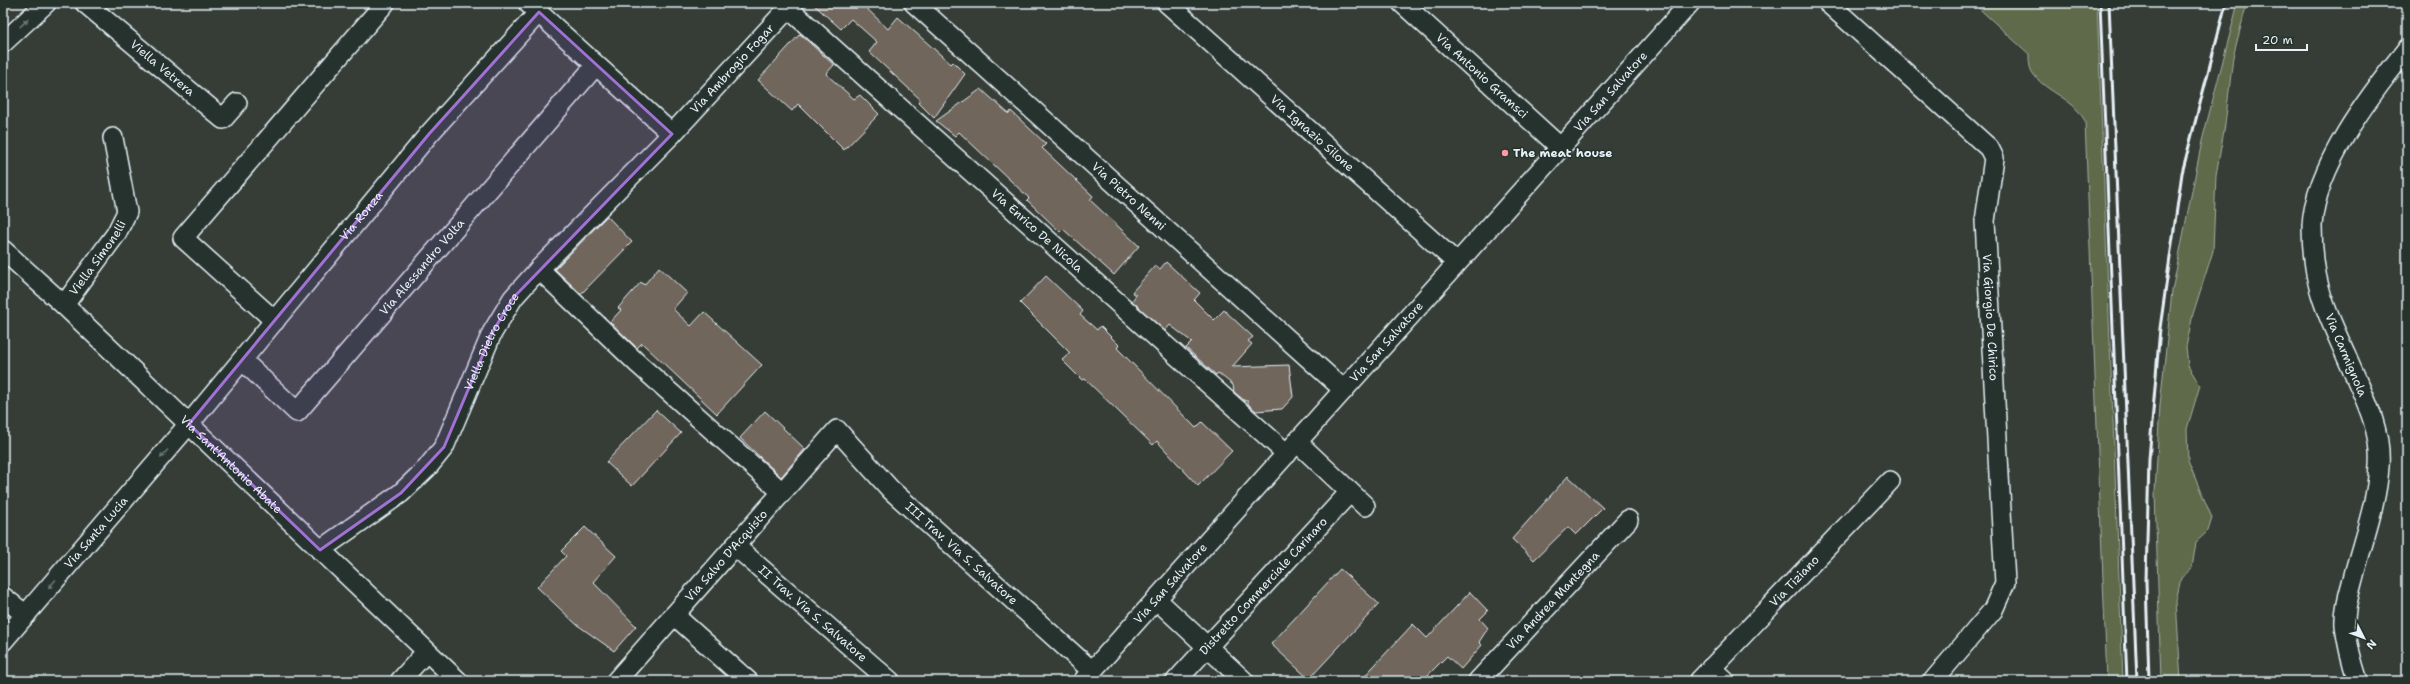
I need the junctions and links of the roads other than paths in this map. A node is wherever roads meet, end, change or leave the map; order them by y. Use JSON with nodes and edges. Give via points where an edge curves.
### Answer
{"nodes":[{"id":1,"x":46,"y":3,"type":"edge"},
{"id":2,"x":86,"y":3,"type":"edge"},
{"id":3,"x":386,"y":3,"type":"edge"},
{"id":4,"x":914,"y":3,"type":"edge"},
{"id":5,"x":1167,"y":3,"type":"edge"},
{"id":6,"x":1402,"y":3,"type":"edge"},
{"id":7,"x":1690,"y":3,"type":"edge"},
{"id":8,"x":1828,"y":3,"type":"edge"},
{"id":9,"x":791,"y":5,"type":"edge"},
{"id":10,"x":533,"y":8,"type":"edge"},
{"id":11,"x":3,"y":43,"type":"edge"},
{"id":12,"x":2407,"y":49,"type":"edge"},
{"id":13,"x":596,"y":65,"type":"junction"},
{"id":14,"x":237,"y":103,"type":"dead end"},
{"id":15,"x":672,"y":134,"type":"junction"},
{"id":16,"x":113,"y":138,"type":"dead end"},
{"id":17,"x":1561,"y":148,"type":"junction"},
{"id":18,"x":3,"y":250,"type":"edge"},
{"id":19,"x":1458,"y":263,"type":"junction"},
{"id":20,"x":538,"y":269,"type":"junction"},
{"id":21,"x":64,"y":305,"type":"junction"},
{"id":22,"x":275,"y":321,"type":"junction"},
{"id":23,"x":242,"y":360,"type":"junction"},
{"id":24,"x":1344,"y":390,"type":"junction"},
{"id":25,"x":189,"y":424,"type":"junction"},
{"id":26,"x":838,"y":430,"type":"joint"},
{"id":27,"x":1292,"y":448,"type":"junction"},
{"id":28,"x":1890,"y":481,"type":"dead end"},
{"id":29,"x":782,"y":492,"type":"junction"},
{"id":30,"x":1350,"y":492,"type":"junction"},
{"id":31,"x":1365,"y":506,"type":"dead end"},
{"id":32,"x":1628,"y":520,"type":"dead end"},
{"id":33,"x":735,"y":546,"type":"junction"},
{"id":34,"x":320,"y":550,"type":"junction"},
{"id":35,"x":3,"y":597,"type":"edge"},
{"id":36,"x":1156,"y":599,"type":"junction"},
{"id":37,"x":26,"y":615,"type":"junction"},
{"id":38,"x":674,"y":615,"type":"junction"},
{"id":39,"x":3,"y":641,"type":"edge"},
{"id":40,"x":1208,"y":647,"type":"junction"},
{"id":41,"x":426,"y":652,"type":"junction"},
{"id":42,"x":1705,"y":674,"type":"edge"},
{"id":43,"x":1087,"y":676,"type":"edge"},
{"id":44,"x":400,"y":681,"type":"edge"},
{"id":45,"x":458,"y":681,"type":"edge"},
{"id":46,"x":616,"y":681,"type":"edge"},
{"id":47,"x":748,"y":681,"type":"edge"},
{"id":48,"x":890,"y":681,"type":"edge"},
{"id":49,"x":1176,"y":681,"type":"edge"},
{"id":50,"x":1244,"y":681,"type":"edge"},
{"id":51,"x":1478,"y":681,"type":"edge"},
{"id":52,"x":1725,"y":681,"type":"edge"},
{"id":53,"x":1933,"y":681,"type":"edge"},
{"id":54,"x":2358,"y":681,"type":"edge"}],
"edges":[{"from":11,"to":1,"type":"street","one_way":true},
{"from":2,"to":14,"type":"street","name":"Viella Vetrera","via":[[223,119]]},
{"from":3,"to":22,"type":"street","via":[[184,238]]},
{"from":4,"to":24,"type":"street","name":"Via Pietro Nenni"},
{"from":5,"to":19,"type":"street","name":"Via Ignazio Silone"},
{"from":6,"to":17,"type":"street","name":"Via Antonio Gramsci"},
{"from":7,"to":17,"type":"street","name":"Via San Salvatore"},
{"from":8,"to":53,"type":"street","name":"Via Giorgio De Chirico","via":[[1990,148],[1994,158],[1985,220],[2005,583],[1993,610]]},
{"from":9,"to":15,"type":"street","name":"Via Ambrogio Fogar"},
{"from":9,"to":27,"type":"street","name":"Via Enrico De Nicola"},
{"from":10,"to":13,"type":"street"},
{"from":10,"to":22,"type":"street","name":"Via Ronza"},
{"from":12,"to":54,"type":"street","name":"Via Carmignola","via":[[2358,114],[2340,146],[2323,180],[2312,226],[2315,268],[2326,308],[2372,416],[2378,440],[2379,465],[2373,503],[2351,588],[2345,624]]},
{"from":13,"to":15,"type":"street"},
{"from":13,"to":23,"type":"street","name":"Via Alessandro Volta","via":[[297,412]]},
{"from":15,"to":20,"type":"street","name":"Viella Dietro Croce"},
{"from":16,"to":21,"type":"street","name":"Viella Simonelli","via":[[127,212],[116,234]]},
{"from":17,"to":19,"type":"street","name":"Via San Salvatore"},
{"from":18,"to":21,"type":"street","name":"Via Sant'Antonio Abate"},
{"from":19,"to":24,"type":"street","name":"Via San Salvatore"},
{"from":20,"to":29,"type":"street","via":[[637,363]]},
{"from":20,"to":34,"type":"street","name":"Viella Dietro Croce","via":[[513,298],[492,333],[444,447],[401,493]]},
{"from":21,"to":25,"type":"street","name":"Via Sant'Antonio Abate"},
{"from":22,"to":23,"type":"street","name":"Via Ronza"},
{"from":23,"to":25,"type":"street","name":"Via Ronza"},
{"from":24,"to":27,"type":"street","name":"Via San Salvatore"},
{"from":25,"to":34,"type":"street","name":"Via Sant'Antonio Abate"},
{"from":25,"to":37,"type":"street","name":"Via Santa Lucia","one_way":true},
{"from":26,"to":29,"type":"street","name":"Via Salvo D'Acquisto"},
{"from":26,"to":43,"type":"street","name":"III Trav. Via S. Salvatore","via":[[891,490]]},
{"from":27,"to":30,"type":"street","name":"Via Enrico De Nicola"},
{"from":27,"to":36,"type":"street","name":"Via San Salvatore"},
{"from":28,"to":42,"type":"street","name":"Via Tiziano"},
{"from":29,"to":33,"type":"street","name":"Via Salvo D'Acquisto"},
{"from":30,"to":31,"type":"street","name":"Via Enrico De Nicola"},
{"from":30,"to":40,"type":"street","name":"Distretto Commerciale Carinaro"},
{"from":32,"to":51,"type":"street","name":"Via Andrea Mantegna"},
{"from":33,"to":38,"type":"street","name":"Via Salvo D'Acquisto"},
{"from":33,"to":48,"type":"street","name":"II Trav. Via S. Salvatore"},
{"from":34,"to":41,"type":"street","name":"Via Sant'Antonio Abate"},
{"from":35,"to":37,"type":"street"},
{"from":36,"to":40,"type":"street"},
{"from":36,"to":43,"type":"street","name":"Via San Salvatore"},
{"from":37,"to":39,"type":"street","name":"Via Santa Lucia"},
{"from":38,"to":46,"type":"street","name":"Via Salvo D'Acquisto"},
{"from":38,"to":47,"type":"street"},
{"from":40,"to":49,"type":"street","name":"Distretto Commerciale Carinaro"},
{"from":40,"to":50,"type":"street"},
{"from":41,"to":44,"type":"street"},
{"from":41,"to":45,"type":"street","name":"Via Sant'Antonio Abate"},
{"from":42,"to":52,"type":"street"}]}
